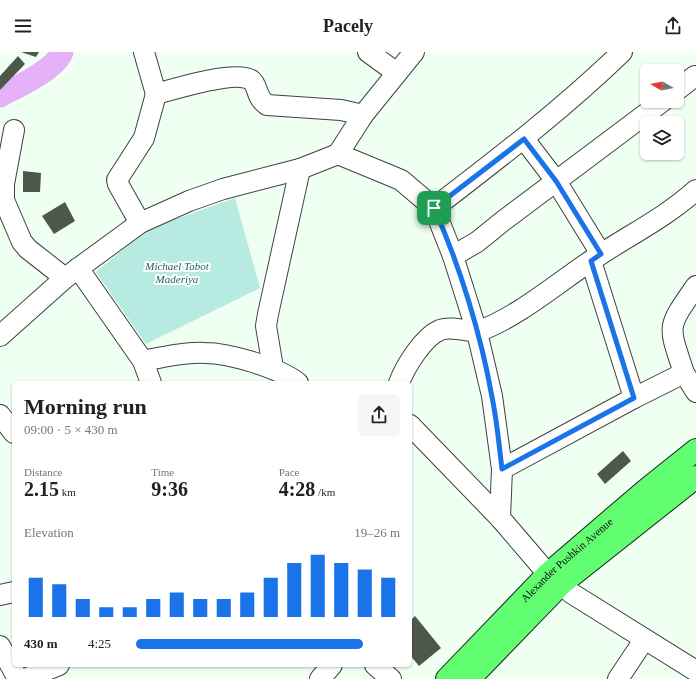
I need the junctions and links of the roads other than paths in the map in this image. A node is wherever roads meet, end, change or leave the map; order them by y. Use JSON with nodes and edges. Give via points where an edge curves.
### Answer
{"nodes":[{"id":1,"x":144,"y":52,"type":"edge"},
{"id":2,"x":368,"y":52,"type":"edge"},
{"id":3,"x":414,"y":52,"type":"edge"},
{"id":4,"x":622,"y":52,"type":"edge"},
{"id":5,"x":397,"y":73,"type":"junction"},
{"id":6,"x":696,"y":76,"type":"edge"},
{"id":7,"x":684,"y":85,"type":"edge"},
{"id":8,"x":156,"y":94,"type":"junction"},
{"id":9,"x":653,"y":108,"type":"edge"},
{"id":10,"x":363,"y":115,"type":"junction"},
{"id":11,"x":14,"y":130,"type":"dead end"},
{"id":12,"x":524,"y":139,"type":"junction"},
{"id":13,"x":338,"y":154,"type":"junction"},
{"id":14,"x":300,"y":169,"type":"junction"},
{"id":15,"x":556,"y":181,"type":"junction"},
{"id":16,"x":696,"y":190,"type":"edge"},
{"id":17,"x":434,"y":208,"type":"junction"},
{"id":18,"x":140,"y":223,"type":"junction"},
{"id":19,"x":453,"y":256,"type":"junction"},
{"id":20,"x":596,"y":258,"type":"junction"},
{"id":21,"x":71,"y":273,"type":"junction"},
{"id":22,"x":696,"y":286,"type":"edge"},
{"id":23,"x":477,"y":332,"type":"junction"},
{"id":24,"x":0,"y":336,"type":"edge"},
{"id":25,"x":143,"y":361,"type":"junction"},
{"id":26,"x":274,"y":368,"type":"junction"},
{"id":27,"x":684,"y":373,"type":"junction"},
{"id":28,"x":151,"y":381,"type":"edge"},
{"id":29,"x":295,"y":381,"type":"edge"},
{"id":30,"x":400,"y":381,"type":"edge"},
{"id":31,"x":696,"y":392,"type":"edge"},
{"id":32,"x":634,"y":398,"type":"junction"},
{"id":33,"x":0,"y":415,"type":"edge"},
{"id":34,"x":412,"y":427,"type":"edge"},
{"id":35,"x":12,"y":430,"type":"edge"},
{"id":36,"x":696,"y":450,"type":"edge"},
{"id":37,"x":502,"y":469,"type":"junction"},
{"id":38,"x":696,"y":477,"type":"edge"},
{"id":39,"x":500,"y":518,"type":"junction"},
{"id":40,"x":555,"y":579,"type":"junction"},
{"id":41,"x":12,"y":592,"type":"edge"},
{"id":42,"x":0,"y":595,"type":"edge"},
{"id":43,"x":644,"y":640,"type":"junction"},
{"id":44,"x":0,"y":646,"type":"edge"},
{"id":45,"x":51,"y":667,"type":"edge"},
{"id":46,"x":330,"y":667,"type":"edge"},
{"id":47,"x":377,"y":667,"type":"edge"},
{"id":48,"x":696,"y":671,"type":"edge"},
{"id":49,"x":14,"y":676,"type":"edge"},
{"id":50,"x":320,"y":679,"type":"edge"},
{"id":51,"x":391,"y":679,"type":"edge"},
{"id":52,"x":447,"y":679,"type":"edge"},
{"id":53,"x":469,"y":679,"type":"edge"},
{"id":54,"x":618,"y":679,"type":"edge"}],
"edges":[{"from":1,"to":8,"type":"street"},
{"from":2,"to":5,"type":"street"},
{"from":3,"to":5,"type":"street"},
{"from":4,"to":12,"type":"street","via":[[588,85]]},
{"from":5,"to":10,"type":"street"},
{"from":6,"to":7,"type":"street"},
{"from":8,"to":10,"type":"street","via":[[212,80],[244,77],[250,79],[260,99],[267,105],[341,110]]},
{"from":8,"to":18,"type":"street","via":[[144,138],[117,180]]},
{"from":9,"to":15,"type":"street"},
{"from":10,"to":13,"type":"street"},
{"from":11,"to":21,"type":"street","via":[[4,184],[4,200],[28,250]]},
{"from":12,"to":15,"type":"street"},
{"from":12,"to":17,"type":"street"},
{"from":13,"to":14,"type":"street"},
{"from":13,"to":17,"type":"street","via":[[401,180]]},
{"from":14,"to":18,"type":"street","via":[[223,189]]},
{"from":14,"to":26,"type":"street","via":[[266,326]]},
{"from":15,"to":19,"type":"street","via":[[478,242]]},
{"from":15,"to":20,"type":"street"},
{"from":16,"to":20,"type":"street","via":[[665,216]]},
{"from":17,"to":19,"type":"street"},
{"from":18,"to":21,"type":"street"},
{"from":19,"to":23,"type":"street"},
{"from":20,"to":23,"type":"street","via":[[504,320]]},
{"from":20,"to":32,"type":"street"},
{"from":21,"to":24,"type":"street"},
{"from":21,"to":25,"type":"street"},
{"from":22,"to":27,"type":"street","via":[[675,316],[671,327]]},
{"from":23,"to":30,"type":"street","via":[[439,330],[406,366]]},
{"from":23,"to":37,"type":"street","via":[[492,396]]},
{"from":25,"to":26,"type":"street","via":[[205,353]]},
{"from":25,"to":28,"type":"street"},
{"from":26,"to":29,"type":"street"},
{"from":27,"to":31,"type":"street"},
{"from":27,"to":32,"type":"street"},
{"from":32,"to":37,"type":"street"},
{"from":33,"to":35,"type":"street"},
{"from":34,"to":39,"type":"street"},
{"from":36,"to":40,"type":"main road","name":"Alexander Pushkin Avenue","via":[[646,490]]},
{"from":37,"to":39,"type":"street"},
{"from":38,"to":40,"type":"main road","name":"Alexander Pushkin Avenue"},
{"from":39,"to":40,"type":"street"},
{"from":40,"to":43,"type":"street","via":[[571,593]]},
{"from":40,"to":52,"type":"main road","name":"Alexander Pushkin Avenue"},
{"from":40,"to":53,"type":"main road","name":"Alexander Pushkin Avenue"},
{"from":41,"to":42,"type":"street"},
{"from":43,"to":48,"type":"street"},
{"from":43,"to":54,"type":"street"},
{"from":44,"to":49,"type":"street"},
{"from":45,"to":49,"type":"street"},
{"from":46,"to":50,"type":"street"},
{"from":47,"to":51,"type":"street"}]}
